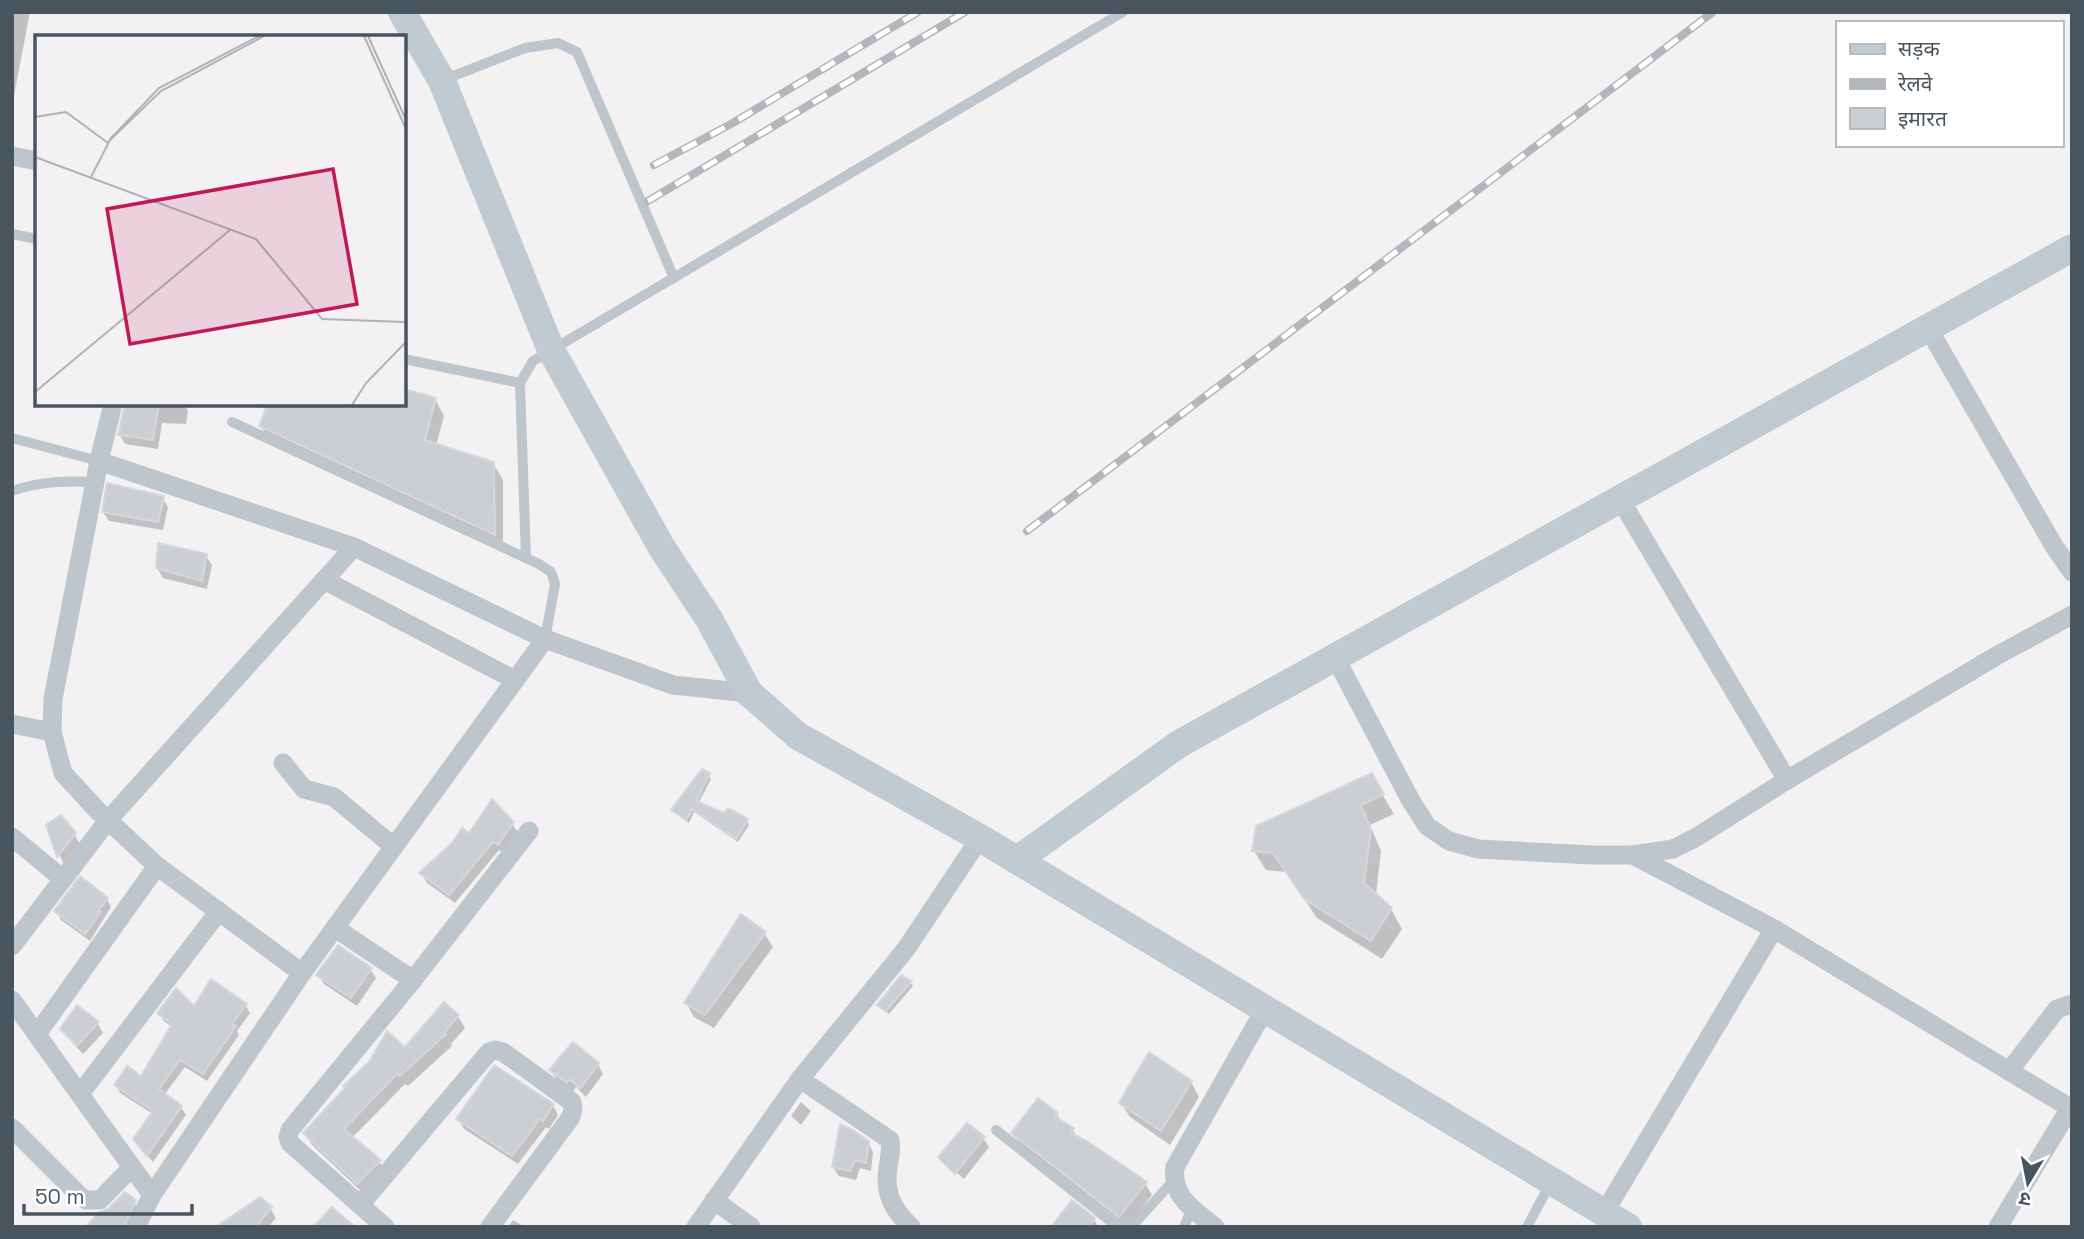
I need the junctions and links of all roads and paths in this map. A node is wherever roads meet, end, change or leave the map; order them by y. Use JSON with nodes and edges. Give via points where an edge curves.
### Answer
{"nodes":[{"id":1,"x":402,"y":12,"type":"edge"},
{"id":2,"x":1123,"y":12,"type":"edge"},
{"id":3,"x":442,"y":81,"type":"junction"},
{"id":4,"x":12,"y":156,"type":"edge"},
{"id":5,"x":35,"y":161,"type":"edge"},
{"id":6,"x":12,"y":234,"type":"edge"},
{"id":7,"x":35,"y":239,"type":"edge"},
{"id":8,"x":2072,"y":248,"type":"edge"},
{"id":9,"x":674,"y":278,"type":"junction"},
{"id":10,"x":1928,"y":328,"type":"junction"},
{"id":11,"x":551,"y":350,"type":"junction"},
{"id":12,"x":406,"y":359,"type":"edge"},
{"id":13,"x":520,"y":383,"type":"junction"},
{"id":14,"x":113,"y":406,"type":"edge"},
{"id":15,"x":232,"y":422,"type":"dead end"},
{"id":16,"x":12,"y":438,"type":"edge"},
{"id":17,"x":99,"y":461,"type":"junction"},
{"id":18,"x":95,"y":482,"type":"junction"},
{"id":19,"x":12,"y":491,"type":"edge"},
{"id":20,"x":1620,"y":499,"type":"junction"},
{"id":21,"x":354,"y":547,"type":"junction"},
{"id":22,"x":526,"y":558,"type":"junction"},
{"id":23,"x":2072,"y":572,"type":"edge"},
{"id":24,"x":324,"y":580,"type":"junction"},
{"id":25,"x":2072,"y":615,"type":"edge"},
{"id":26,"x":545,"y":639,"type":"junction"},
{"id":27,"x":1335,"y":657,"type":"junction"},
{"id":28,"x":515,"y":680,"type":"junction"},
{"id":29,"x":749,"y":693,"type":"junction"},
{"id":30,"x":12,"y":724,"type":"edge"},
{"id":31,"x":52,"y":732,"type":"junction"},
{"id":32,"x":283,"y":763,"type":"dead end"},
{"id":33,"x":1787,"y":780,"type":"junction"},
{"id":34,"x":108,"y":820,"type":"junction"},
{"id":35,"x":529,"y":831,"type":"dead end"},
{"id":36,"x":12,"y":837,"type":"edge"},
{"id":37,"x":980,"y":838,"type":"junction"},
{"id":38,"x":394,"y":847,"type":"junction"},
{"id":39,"x":1633,"y":855,"type":"junction"},
{"id":40,"x":1017,"y":860,"type":"junction"},
{"id":41,"x":157,"y":866,"type":"junction"},
{"id":42,"x":64,"y":879,"type":"junction"},
{"id":43,"x":219,"y":911,"type":"junction"},
{"id":44,"x":335,"y":928,"type":"junction"},
{"id":45,"x":1774,"y":929,"type":"junction"},
{"id":46,"x":12,"y":946,"type":"edge"},
{"id":47,"x":302,"y":973,"type":"junction"},
{"id":48,"x":413,"y":980,"type":"junction"},
{"id":49,"x":12,"y":1000,"type":"edge"},
{"id":50,"x":2072,"y":1003,"type":"edge"},
{"id":51,"x":1265,"y":1009,"type":"junction"},
{"id":52,"x":37,"y":1034,"type":"junction"},
{"id":53,"x":2009,"y":1071,"type":"junction"},
{"id":54,"x":800,"y":1079,"type":"junction"},
{"id":55,"x":79,"y":1094,"type":"junction"},
{"id":56,"x":2071,"y":1108,"type":"edge"},
{"id":57,"x":12,"y":1128,"type":"edge"},
{"id":58,"x":996,"y":1130,"type":"dead end"},
{"id":59,"x":132,"y":1167,"type":"junction"},
{"id":60,"x":1173,"y":1181,"type":"junction"},
{"id":61,"x":1551,"y":1181,"type":"junction"},
{"id":62,"x":152,"y":1195,"type":"junction"},
{"id":63,"x":715,"y":1200,"type":"junction"},
{"id":64,"x":360,"y":1205,"type":"junction"},
{"id":65,"x":1192,"y":1208,"type":"junction"},
{"id":66,"x":1616,"y":1220,"type":"edge"},
{"id":67,"x":142,"y":1224,"type":"edge"},
{"id":68,"x":385,"y":1227,"type":"edge"},
{"id":69,"x":489,"y":1227,"type":"edge"},
{"id":70,"x":696,"y":1227,"type":"edge"},
{"id":71,"x":751,"y":1227,"type":"edge"},
{"id":72,"x":911,"y":1227,"type":"edge"},
{"id":73,"x":1123,"y":1227,"type":"edge"},
{"id":74,"x":1129,"y":1227,"type":"edge"},
{"id":75,"x":1184,"y":1227,"type":"edge"},
{"id":76,"x":1214,"y":1227,"type":"edge"},
{"id":77,"x":1527,"y":1227,"type":"edge"},
{"id":78,"x":1998,"y":1227,"type":"edge"}],
"edges":[{"from":1,"to":3,"type":"main road"},
{"from":2,"to":9,"type":"lane"},
{"from":3,"to":9,"type":"lane","via":[[525,48],[558,43],[577,52]]},
{"from":3,"to":11,"type":"main road"},
{"from":4,"to":5,"type":"street"},
{"from":6,"to":7,"type":"lane"},
{"from":8,"to":10,"type":"main road"},
{"from":9,"to":11,"type":"lane"},
{"from":10,"to":20,"type":"main road"},
{"from":10,"to":23,"type":"street"},
{"from":11,"to":13,"type":"lane","via":[[533,361]]},
{"from":11,"to":29,"type":"main road"},
{"from":12,"to":13,"type":"lane"},
{"from":13,"to":22,"type":"lane"},
{"from":14,"to":17,"type":"street"},
{"from":15,"to":22,"type":"lane"},
{"from":16,"to":17,"type":"lane"},
{"from":17,"to":18,"type":"street"},
{"from":17,"to":21,"type":"street"},
{"from":18,"to":19,"type":"lane","via":[[55,481]]},
{"from":18,"to":31,"type":"street","via":[[53,699]]},
{"from":20,"to":27,"type":"main road"},
{"from":20,"to":33,"type":"street"},
{"from":21,"to":24,"type":"street"},
{"from":21,"to":26,"type":"street"},
{"from":22,"to":26,"type":"lane","via":[[551,572],[555,584]]},
{"from":24,"to":28,"type":"street"},
{"from":24,"to":34,"type":"street"},
{"from":25,"to":33,"type":"street"},
{"from":26,"to":28,"type":"street"},
{"from":26,"to":29,"type":"street","via":[[673,685]]},
{"from":27,"to":39,"type":"street","via":[[1411,801],[1427,826],[1449,841],[1478,849]]},
{"from":27,"to":40,"type":"main road","via":[[1179,744]]},
{"from":28,"to":38,"type":"street"},
{"from":29,"to":37,"type":"main road","via":[[798,736]]},
{"from":30,"to":31,"type":"street"},
{"from":31,"to":34,"type":"street","via":[[63,773]]},
{"from":32,"to":38,"type":"street","via":[[304,789],[334,797]]},
{"from":33,"to":39,"type":"street","via":[[1695,838],[1672,849]]},
{"from":34,"to":41,"type":"street"},
{"from":34,"to":42,"type":"street"},
{"from":35,"to":48,"type":"street"},
{"from":36,"to":42,"type":"street"},
{"from":37,"to":40,"type":"main road"},
{"from":37,"to":54,"type":"street","via":[[906,949]]},
{"from":38,"to":44,"type":"street"},
{"from":39,"to":45,"type":"street"},
{"from":40,"to":51,"type":"main road"},
{"from":41,"to":43,"type":"street"},
{"from":41,"to":52,"type":"street"},
{"from":42,"to":46,"type":"street"},
{"from":43,"to":47,"type":"street"},
{"from":43,"to":55,"type":"street"},
{"from":44,"to":47,"type":"street"},
{"from":44,"to":48,"type":"street"},
{"from":45,"to":53,"type":"street"},
{"from":45,"to":66,"type":"street"},
{"from":47,"to":62,"type":"street"},
{"from":48,"to":64,"type":"street","via":[[288,1137]]},
{"from":49,"to":52,"type":"street"},
{"from":50,"to":53,"type":"street","via":[[2057,1009]]},
{"from":51,"to":60,"type":"street","via":[[1175,1167]]},
{"from":51,"to":61,"type":"main road"},
{"from":52,"to":55,"type":"street"},
{"from":53,"to":56,"type":"street"},
{"from":54,"to":63,"type":"street"},
{"from":54,"to":72,"type":"street","via":[[890,1140],[887,1193]]},
{"from":55,"to":59,"type":"street"},
{"from":56,"to":78,"type":"street"},
{"from":57,"to":59,"type":"street","via":[[86,1200],[100,1200]]},
{"from":58,"to":73,"type":"lane"},
{"from":59,"to":62,"type":"street"},
{"from":60,"to":65,"type":"street"},
{"from":60,"to":74,"type":"lane"},
{"from":61,"to":66,"type":"main road"},
{"from":61,"to":77,"type":"lane"},
{"from":62,"to":67,"type":"street"},
{"from":63,"to":70,"type":"street"},
{"from":63,"to":71,"type":"street"},
{"from":64,"to":68,"type":"street"},
{"from":64,"to":69,"type":"street","via":[[495,1049],[572,1102],[573,1109]]},
{"from":65,"to":75,"type":"lane"},
{"from":65,"to":76,"type":"street"}]}
